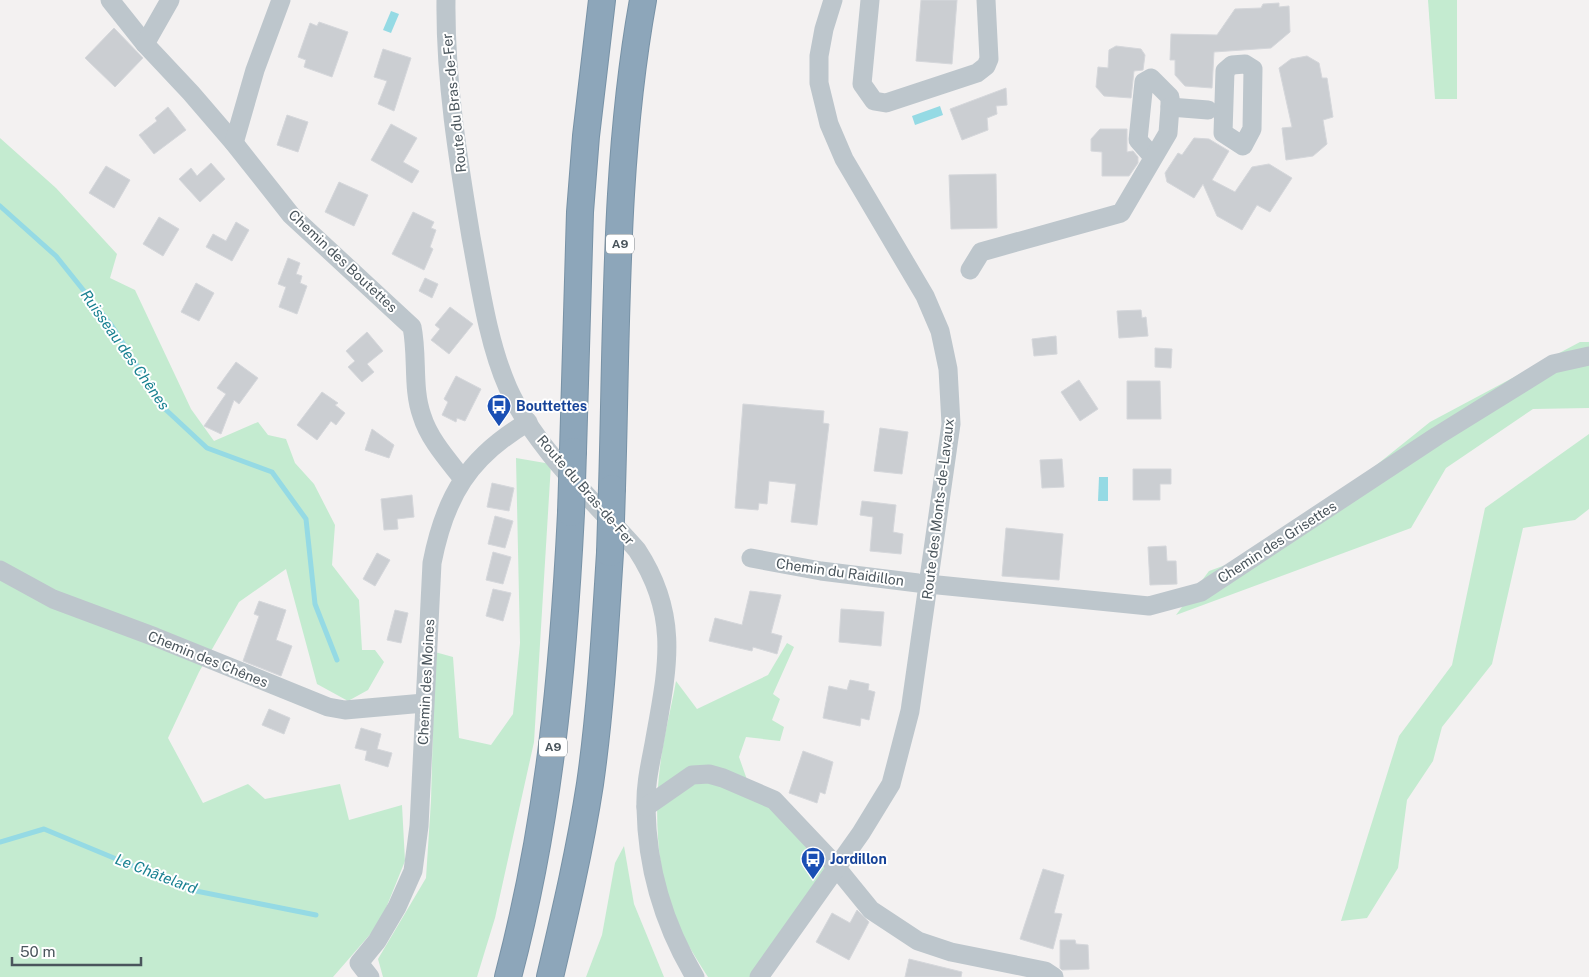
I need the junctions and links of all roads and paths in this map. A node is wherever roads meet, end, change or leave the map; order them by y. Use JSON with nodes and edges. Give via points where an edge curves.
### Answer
{"nodes":[{"id":1,"x":110,"y":0,"type":"edge"},
{"id":2,"x":170,"y":0,"type":"edge"},
{"id":3,"x":281,"y":0,"type":"edge"},
{"id":4,"x":446,"y":0,"type":"edge"},
{"id":5,"x":602,"y":0,"type":"edge"},
{"id":6,"x":643,"y":0,"type":"edge"},
{"id":7,"x":833,"y":0,"type":"edge"},
{"id":8,"x":870,"y":0,"type":"edge"},
{"id":9,"x":986,"y":0,"type":"edge"},
{"id":10,"x":145,"y":44,"type":"junction"},
{"id":11,"x":1216,"y":104,"type":"junction"},
{"id":12,"x":1170,"y":108,"type":"junction"},
{"id":13,"x":234,"y":144,"type":"junction"},
{"id":14,"x":1153,"y":157,"type":"junction"},
{"id":15,"x":970,"y":270,"type":"dead end"},
{"id":16,"x":1589,"y":356,"type":"edge"},
{"id":17,"x":528,"y":422,"type":"junction"},
{"id":18,"x":462,"y":478,"type":"junction"},
{"id":19,"x":751,"y":558,"type":"dead end"},
{"id":20,"x":0,"y":570,"type":"edge"},
{"id":21,"x":929,"y":584,"type":"junction"},
{"id":22,"x":424,"y":703,"type":"junction"},
{"id":23,"x":646,"y":807,"type":"junction"},
{"id":24,"x":836,"y":868,"type":"junction"},
{"id":25,"x":509,"y":969,"type":"edge"},
{"id":26,"x":364,"y":970,"type":"edge"},
{"id":27,"x":550,"y":977,"type":"edge"},
{"id":28,"x":695,"y":977,"type":"edge"},
{"id":29,"x":759,"y":977,"type":"edge"},
{"id":30,"x":1054,"y":977,"type":"edge"}],
"edges":[{"from":1,"to":10,"type":"street","name":"Chemin des Boutettes"},
{"from":2,"to":10,"type":"street"},
{"from":3,"to":13,"type":"street","via":[[255,70]]},
{"from":4,"to":17,"type":"street","name":"Route du Bras-de-Fer","via":[[454,120],[487,322],[508,388]]},
{"from":5,"to":25,"type":"highway","number":"A9","bridge":true,"via":[[580,212],[571,512],[556,728],[534,867]]},
{"from":6,"to":27,"type":"highway","number":"A9","bridge":true,"via":[[628,114],[622,207],[604,640],[590,783],[574,873]]},
{"from":7,"to":21,"type":"street","name":"Route des Monts-de-Lavaux","via":[[819,56],[819,83],[829,124],[844,160],[925,296],[940,331],[948,369],[951,424]]},
{"from":8,"to":9,"type":"street","via":[[862,84],[874,101],[886,103],[977,73],[986,66],[990,59]]},
{"from":10,"to":13,"type":"street","name":"Chemin des Boutettes"},
{"from":11,"to":11,"type":"street","via":[[1209,124],[1242,146],[1252,129],[1253,69],[1245,64],[1232,65],[1225,71]]},
{"from":11,"to":12,"type":"street"},
{"from":12,"to":14,"type":"street","via":[[1168,133]]},
{"from":12,"to":14,"type":"street","via":[[1170,98],[1151,78],[1146,79],[1138,140]]},
{"from":13,"to":18,"type":"street","name":"Chemin des Boutettes","via":[[291,215],[412,327],[422,417]]},
{"from":14,"to":15,"type":"street","via":[[1121,213],[981,252]]},
{"from":16,"to":21,"type":"street","name":"Chemin des Grisettes","via":[[1553,364],[1437,436],[1201,592],[1150,606]]},
{"from":17,"to":18,"type":"street","name":"Chemin des Moines","via":[[485,452]]},
{"from":17,"to":23,"type":"street","name":"Route du Bras-de-Fer","via":[[550,453],[637,550],[661,599],[667,630],[667,668],[648,775]]},
{"from":18,"to":22,"type":"street","name":"Chemin des Moines","via":[[442,525],[432,563]]},
{"from":19,"to":21,"type":"street","name":"Chemin du Raidillon","via":[[821,571]]},
{"from":20,"to":22,"type":"street","name":"Chemin des Chênes","via":[[53,599],[328,707],[345,710]]},
{"from":21,"to":24,"type":"street","name":"Route des Monts-de-Lavaux","via":[[910,711],[891,784]]},
{"from":22,"to":26,"type":"street","name":"Chemin des Moines","via":[[413,871]]},
{"from":23,"to":24,"type":"street","via":[[692,775],[709,774],[723,778],[774,800]]},
{"from":23,"to":28,"type":"street","name":"Route du Bras-de-Fer","via":[[651,862],[663,913]]},
{"from":24,"to":29,"type":"street","name":"Route des Monts-de-Lavaux"},
{"from":24,"to":30,"type":"street","via":[[871,910],[918,940],[951,952],[1045,972]]}]}
